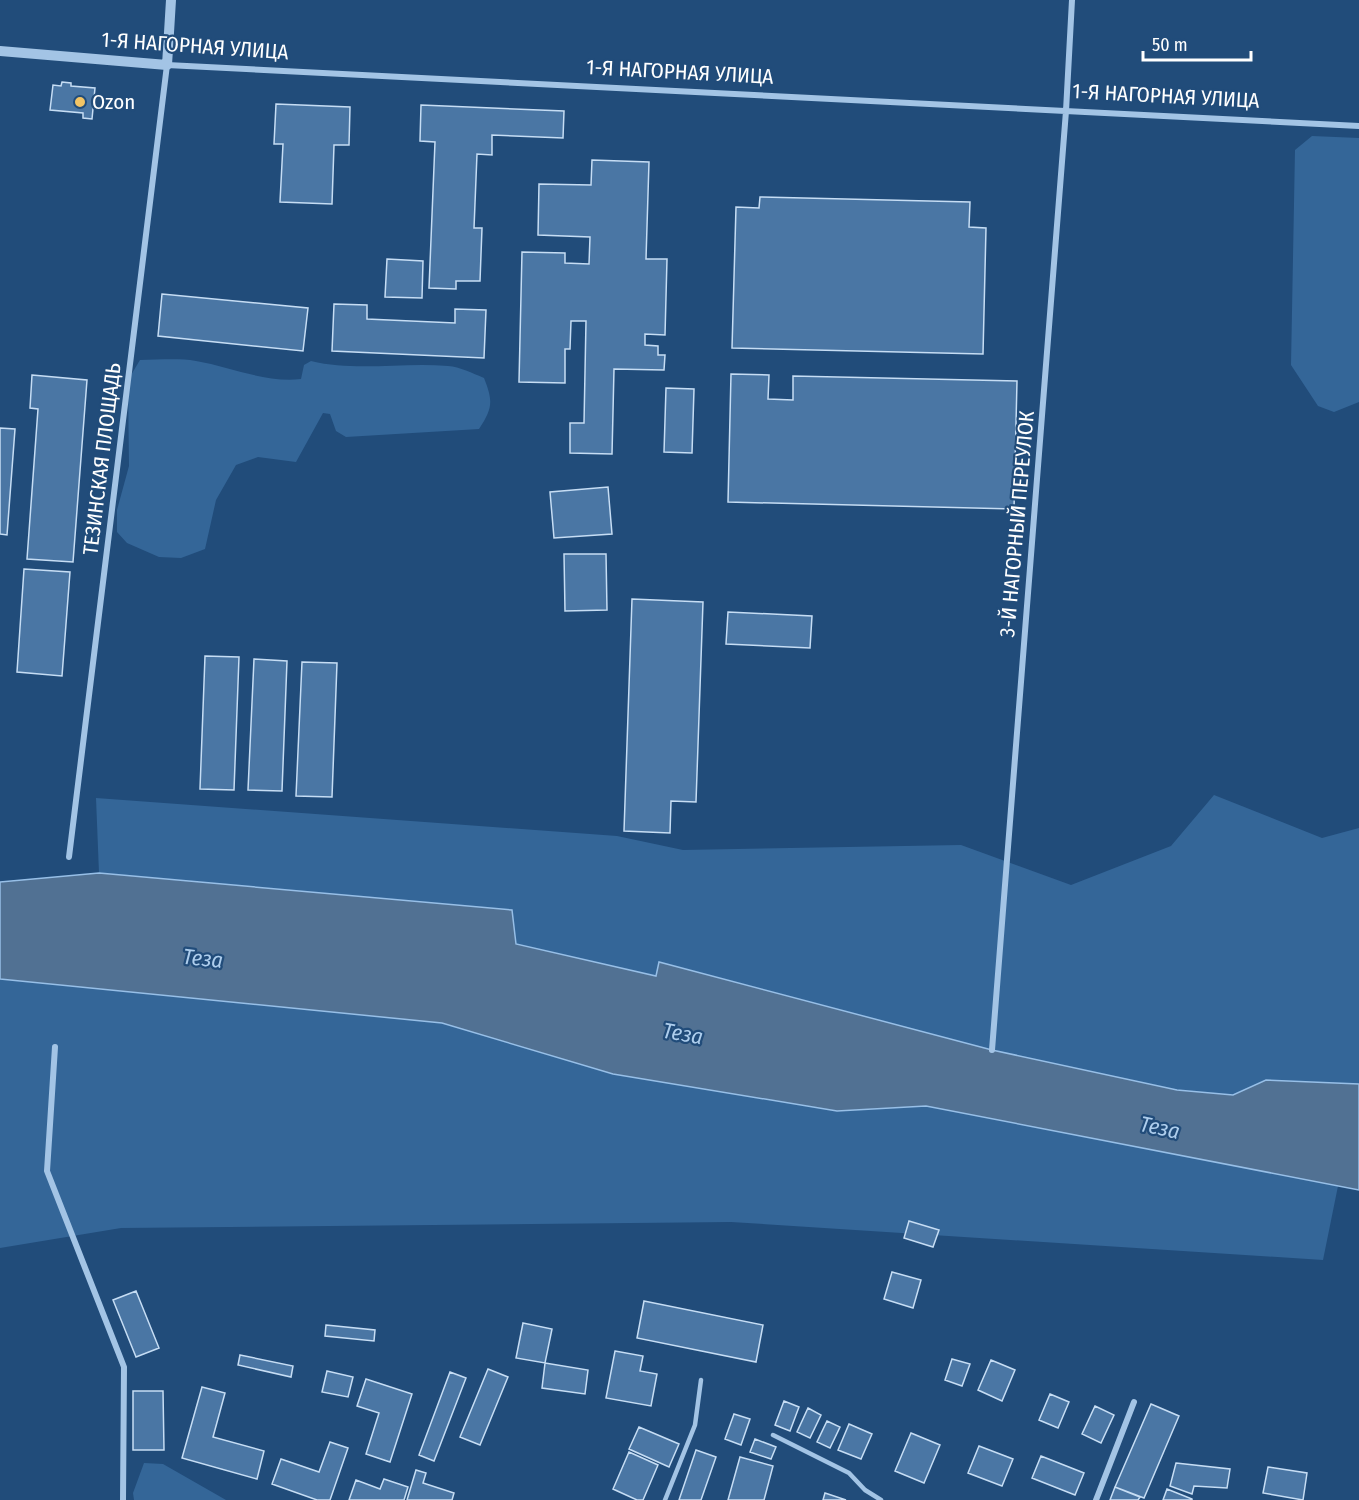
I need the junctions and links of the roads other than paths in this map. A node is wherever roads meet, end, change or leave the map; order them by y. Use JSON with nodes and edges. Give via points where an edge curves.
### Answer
{"nodes":[{"id":1,"x":171,"y":0,"type":"edge"},
{"id":2,"x":1072,"y":0,"type":"edge"},
{"id":3,"x":0,"y":51,"type":"edge"},
{"id":4,"x":167,"y":65,"type":"junction"},
{"id":5,"x":1066,"y":111,"type":"junction"},
{"id":6,"x":1359,"y":126,"type":"edge"},
{"id":7,"x":69,"y":857,"type":"dead end"},
{"id":8,"x":55,"y":1047,"type":"dead end"},
{"id":9,"x":992,"y":1050,"type":"dead end"},
{"id":10,"x":701,"y":1380,"type":"dead end"},
{"id":11,"x":1134,"y":1402,"type":"dead end"},
{"id":12,"x":773,"y":1435,"type":"dead end"},
{"id":13,"x":123,"y":1500,"type":"edge"},
{"id":14,"x":665,"y":1500,"type":"edge"},
{"id":15,"x":881,"y":1500,"type":"edge"},
{"id":16,"x":1096,"y":1500,"type":"edge"}],
"edges":[{"from":1,"to":4,"type":"street"},
{"from":2,"to":5,"type":"street","name":"3-Й НАГОРНЫЙ ПЕРЕУЛОК"},
{"from":3,"to":4,"type":"street","name":"1-Я НАГОРНАЯ УЛИЦА"},
{"from":4,"to":5,"type":"street","name":"1-Я НАГОРНАЯ УЛИЦА"},
{"from":4,"to":7,"type":"street","name":"ТЕЗИНСКАЯ ПЛОЩАДЬ"},
{"from":5,"to":6,"type":"street","name":"1-Я НАГОРНАЯ УЛИЦА"},
{"from":5,"to":9,"type":"street","name":"3-Й НАГОРНЫЙ ПЕРЕУЛОК"},
{"from":8,"to":13,"type":"street","via":[[47,1171],[124,1367]]},
{"from":10,"to":14,"type":"lane","via":[[695,1425]]},
{"from":11,"to":16,"type":"street"},
{"from":12,"to":15,"type":"lane","via":[[849,1473]]}]}
